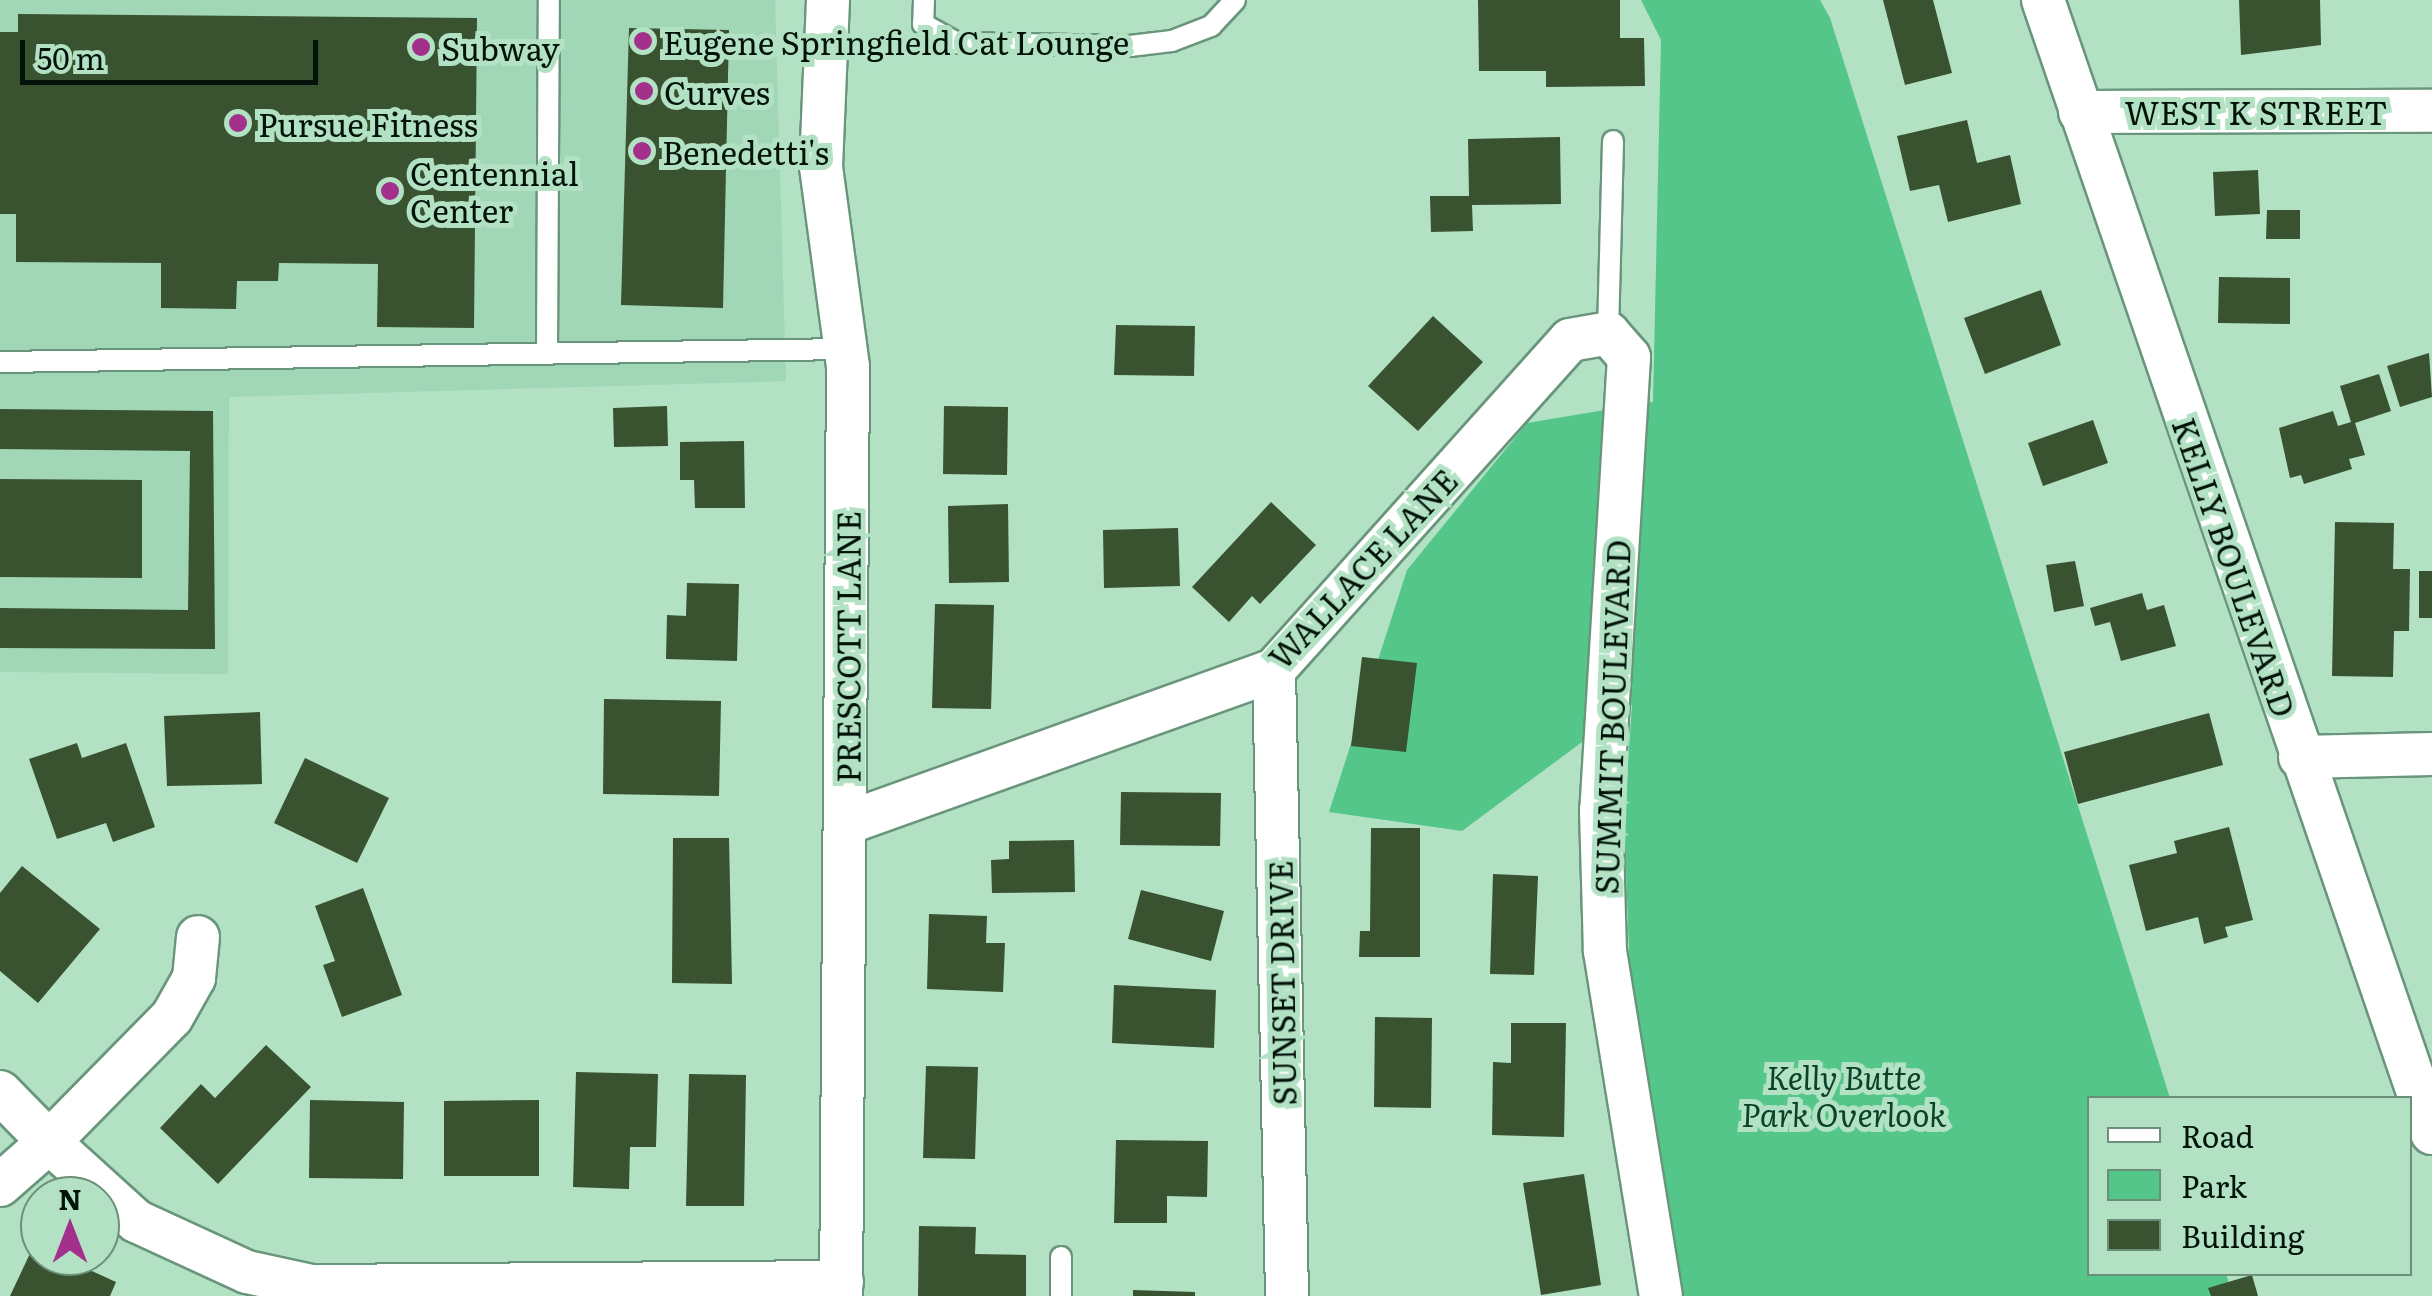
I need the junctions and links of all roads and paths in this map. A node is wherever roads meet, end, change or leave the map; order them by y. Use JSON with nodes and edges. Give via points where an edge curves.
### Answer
{"nodes":[{"id":1,"x":549,"y":0,"type":"edge"},
{"id":2,"x":828,"y":0,"type":"edge"},
{"id":3,"x":924,"y":0,"type":"edge"},
{"id":4,"x":1236,"y":0,"type":"edge"},
{"id":5,"x":2042,"y":0,"type":"edge"},
{"id":6,"x":2432,"y":111,"type":"edge"},
{"id":7,"x":2080,"y":112,"type":"junction"},
{"id":8,"x":1613,"y":142,"type":"dead end"},
{"id":9,"x":1608,"y":334,"type":"junction"},
{"id":10,"x":846,"y":349,"type":"junction"},
{"id":11,"x":548,"y":353,"type":"junction"},
{"id":12,"x":0,"y":362,"type":"edge"},
{"id":13,"x":1274,"y":670,"type":"junction"},
{"id":14,"x":2432,"y":754,"type":"edge"},
{"id":15,"x":2300,"y":757,"type":"junction"},
{"id":16,"x":847,"y":823,"type":"junction"},
{"id":17,"x":198,"y":937,"type":"dead end"},
{"id":18,"x":0,"y":1092,"type":"edge"},
{"id":19,"x":2432,"y":1134,"type":"edge"},
{"id":20,"x":49,"y":1142,"type":"junction"},
{"id":21,"x":0,"y":1185,"type":"edge"},
{"id":22,"x":1061,"y":1257,"type":"dead end"},
{"id":23,"x":842,"y":1289,"type":"edge"},
{"id":24,"x":398,"y":1292,"type":"edge"},
{"id":25,"x":1060,"y":1296,"type":"edge"},
{"id":26,"x":1287,"y":1296,"type":"edge"},
{"id":27,"x":1660,"y":1296,"type":"edge"}],
"edges":[{"from":1,"to":11,"type":"lane"},
{"from":2,"to":10,"type":"street","name":"PRESCOTT LANE","via":[[821,166]]},
{"from":3,"to":4,"type":"lane","via":[[923,24],[957,43],[1130,46],[1172,42],[1211,26]]},
{"from":5,"to":7,"type":"street","name":"KELLY BOULEVARD"},
{"from":6,"to":7,"type":"street","name":"WEST K STREET"},
{"from":7,"to":15,"type":"street","name":"KELLY BOULEVARD"},
{"from":8,"to":9,"type":"lane","name":"SUMMIT BOULEVARD"},
{"from":9,"to":13,"type":"street","name":"WALLACE LANE","via":[[1570,340]]},
{"from":9,"to":27,"type":"street","name":"SUMMIT BOULEVARD","via":[[1630,357],[1601,810],[1605,951]]},
{"from":10,"to":11,"type":"lane"},
{"from":10,"to":16,"type":"street","name":"PRESCOTT LANE"},
{"from":11,"to":12,"type":"lane"},
{"from":13,"to":16,"type":"street","name":"WALLACE LANE"},
{"from":13,"to":26,"type":"street","name":"SUNSET DRIVE"},
{"from":14,"to":15,"type":"street"},
{"from":15,"to":19,"type":"street","name":"KELLY BOULEVARD"},
{"from":16,"to":23,"type":"street","name":"PRESCOTT LANE"},
{"from":17,"to":20,"type":"street","via":[[194,978],[172,1017]]},
{"from":18,"to":20,"type":"street"},
{"from":20,"to":21,"type":"street"},
{"from":20,"to":24,"type":"street","via":[[136,1222],[194,1252],[311,1286]]},
{"from":22,"to":25,"type":"lane"},
{"from":23,"to":24,"type":"street"}]}
